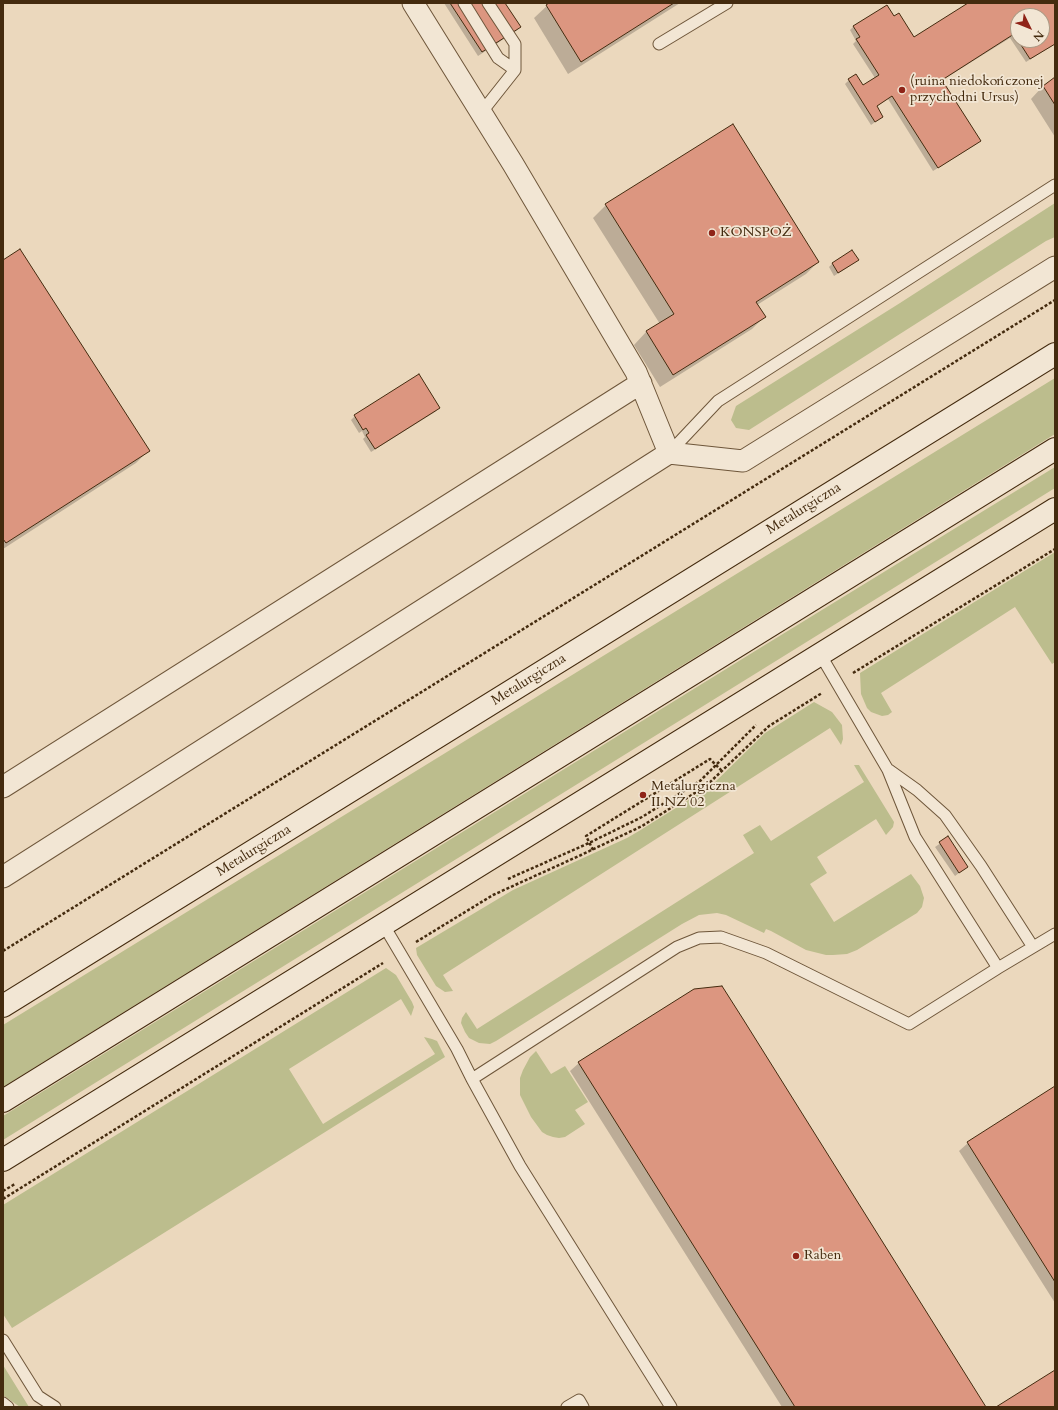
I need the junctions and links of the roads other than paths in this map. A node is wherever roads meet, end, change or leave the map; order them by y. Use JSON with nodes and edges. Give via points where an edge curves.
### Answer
{"nodes":[{"id":1,"x":413,"y":3,"type":"edge"},
{"id":2,"x":464,"y":3,"type":"edge"},
{"id":3,"x":488,"y":3,"type":"edge"},
{"id":4,"x":727,"y":3,"type":"edge"},
{"id":5,"x":658,"y":44,"type":"dead end"},
{"id":6,"x":515,"y":70,"type":"junction"},
{"id":7,"x":481,"y":113,"type":"junction"},
{"id":8,"x":1055,"y":185,"type":"edge"},
{"id":9,"x":1055,"y":267,"type":"edge"},
{"id":10,"x":1055,"y":354,"type":"edge"},
{"id":11,"x":641,"y":383,"type":"junction"},
{"id":12,"x":1055,"y":449,"type":"edge"},
{"id":13,"x":670,"y":453,"type":"junction"},
{"id":14,"x":1055,"y":509,"type":"edge"},
{"id":15,"x":820,"y":654,"type":"junction"},
{"id":16,"x":888,"y":770,"type":"junction"},
{"id":17,"x":3,"y":787,"type":"edge"},
{"id":18,"x":3,"y":877,"type":"edge"},
{"id":19,"x":382,"y":924,"type":"junction"},
{"id":20,"x":1055,"y":934,"type":"edge"},
{"id":21,"x":1033,"y":947,"type":"junction"},
{"id":22,"x":998,"y":968,"type":"junction"},
{"id":23,"x":3,"y":1006,"type":"edge"},
{"id":24,"x":472,"y":1079,"type":"junction"},
{"id":25,"x":3,"y":1101,"type":"edge"},
{"id":26,"x":3,"y":1160,"type":"edge"},
{"id":27,"x":3,"y":1340,"type":"edge"},
{"id":28,"x":3,"y":1403,"type":"edge"},
{"id":29,"x":8,"y":1407,"type":"edge"},
{"id":30,"x":55,"y":1407,"type":"edge"},
{"id":31,"x":567,"y":1407,"type":"edge"},
{"id":32,"x":583,"y":1407,"type":"edge"},
{"id":33,"x":670,"y":1407,"type":"edge"}],
"edges":[{"from":1,"to":7,"type":"street"},
{"from":2,"to":6,"type":"lane","via":[[498,58]]},
{"from":3,"to":6,"type":"lane","via":[[515,44]]},
{"from":4,"to":5,"type":"lane"},
{"from":6,"to":7,"type":"lane"},
{"from":7,"to":11,"type":"street"},
{"from":8,"to":13,"type":"lane","via":[[718,401]]},
{"from":9,"to":13,"type":"street","via":[[744,461]]},
{"from":10,"to":23,"type":"main road","name":"Metalurgiczna"},
{"from":11,"to":13,"type":"street"},
{"from":11,"to":17,"type":"street"},
{"from":12,"to":25,"type":"main road"},
{"from":13,"to":18,"type":"street"},
{"from":14,"to":15,"type":"main road"},
{"from":15,"to":16,"type":"lane"},
{"from":15,"to":19,"type":"main road"},
{"from":16,"to":21,"type":"lane","via":[[917,790],[945,815]]},
{"from":16,"to":22,"type":"lane","via":[[915,837]]},
{"from":19,"to":24,"type":"lane","via":[[457,1049]]},
{"from":19,"to":26,"type":"main road"},
{"from":20,"to":21,"type":"lane"},
{"from":21,"to":22,"type":"lane"},
{"from":22,"to":24,"type":"lane","via":[[909,1024],[766,953],[721,937],[699,938],[677,947]]},
{"from":24,"to":33,"type":"lane","via":[[520,1166]]},
{"from":27,"to":30,"type":"lane","via":[[38,1396]]},
{"from":28,"to":29,"type":"lane"},
{"from":31,"to":32,"type":"lane","via":[[578,1400]]}]}
